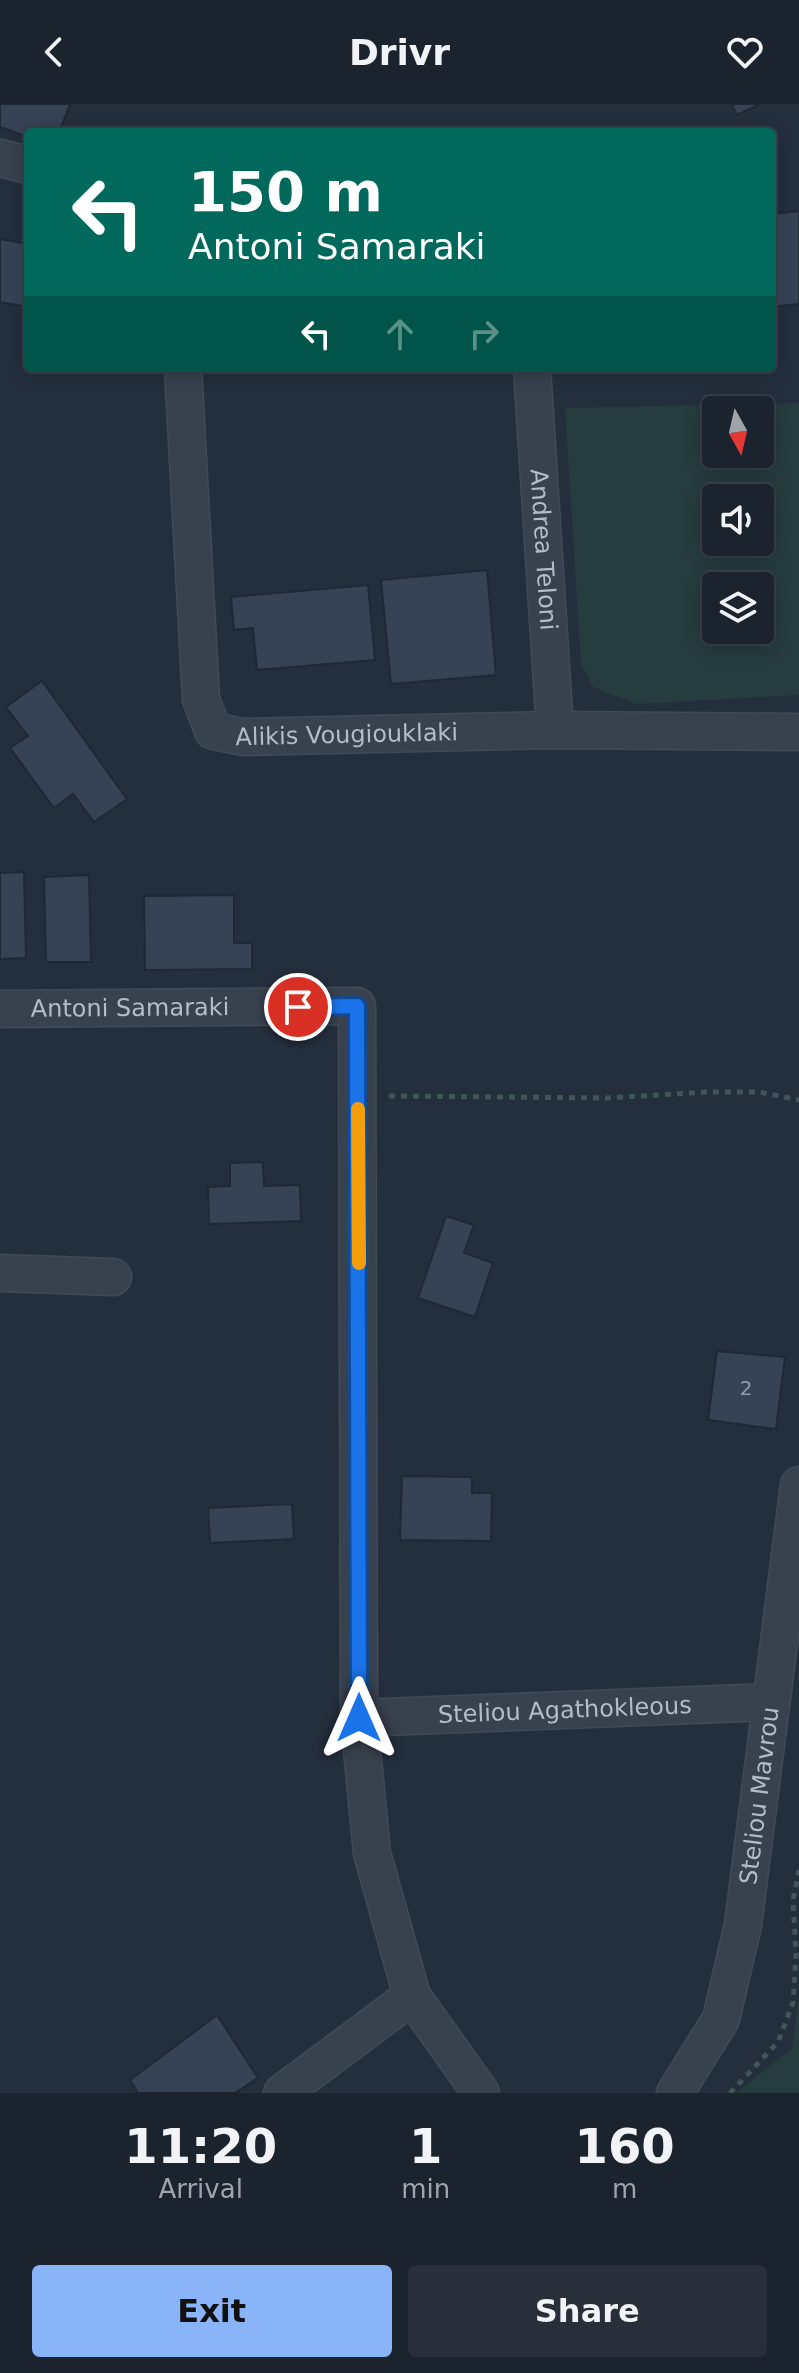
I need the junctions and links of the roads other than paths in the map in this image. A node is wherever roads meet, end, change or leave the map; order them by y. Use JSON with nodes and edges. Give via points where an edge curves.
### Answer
{"nodes":[{"id":1,"x":0,"y":158,"type":"edge"},
{"id":2,"x":24,"y":164,"type":"edge"},
{"id":3,"x":183,"y":372,"type":"edge"},
{"id":4,"x":532,"y":372,"type":"edge"},
{"id":5,"x":555,"y":730,"type":"junction"},
{"id":6,"x":799,"y":732,"type":"edge"},
{"id":7,"x":0,"y":1009,"type":"edge"},
{"id":8,"x":0,"y":1273,"type":"edge"},
{"id":9,"x":113,"y":1277,"type":"dead end"},
{"id":10,"x":799,"y":1485,"type":"edge"},
{"id":11,"x":771,"y":1702,"type":"junction"},
{"id":12,"x":359,"y":1718,"type":"junction"},
{"id":13,"x":412,"y":1996,"type":"junction"},
{"id":14,"x":282,"y":2093,"type":"edge"},
{"id":15,"x":481,"y":2093,"type":"edge"},
{"id":16,"x":675,"y":2093,"type":"edge"}],
"edges":[{"from":1,"to":2,"type":"street"},
{"from":3,"to":5,"type":"street","name":"Alikis Vougiouklaki","via":[[201,699],[213,731],[243,737]]},
{"from":4,"to":5,"type":"street","name":"Andrea Teloni"},
{"from":5,"to":6,"type":"street","name":"Alikis Vougiouklaki"},
{"from":7,"to":12,"type":"street","name":"Antoni Samaraki","via":[[357,1006]]},
{"from":8,"to":9,"type":"street"},
{"from":10,"to":11,"type":"street","name":"Steliou Mavrou"},
{"from":11,"to":12,"type":"street","name":"Steliou Agathokleous"},
{"from":11,"to":16,"type":"street","name":"Steliou Mavrou","via":[[743,1925],[721,2019]]},
{"from":12,"to":13,"type":"street","via":[[372,1853]]},
{"from":13,"to":14,"type":"street"},
{"from":13,"to":15,"type":"street"}]}
